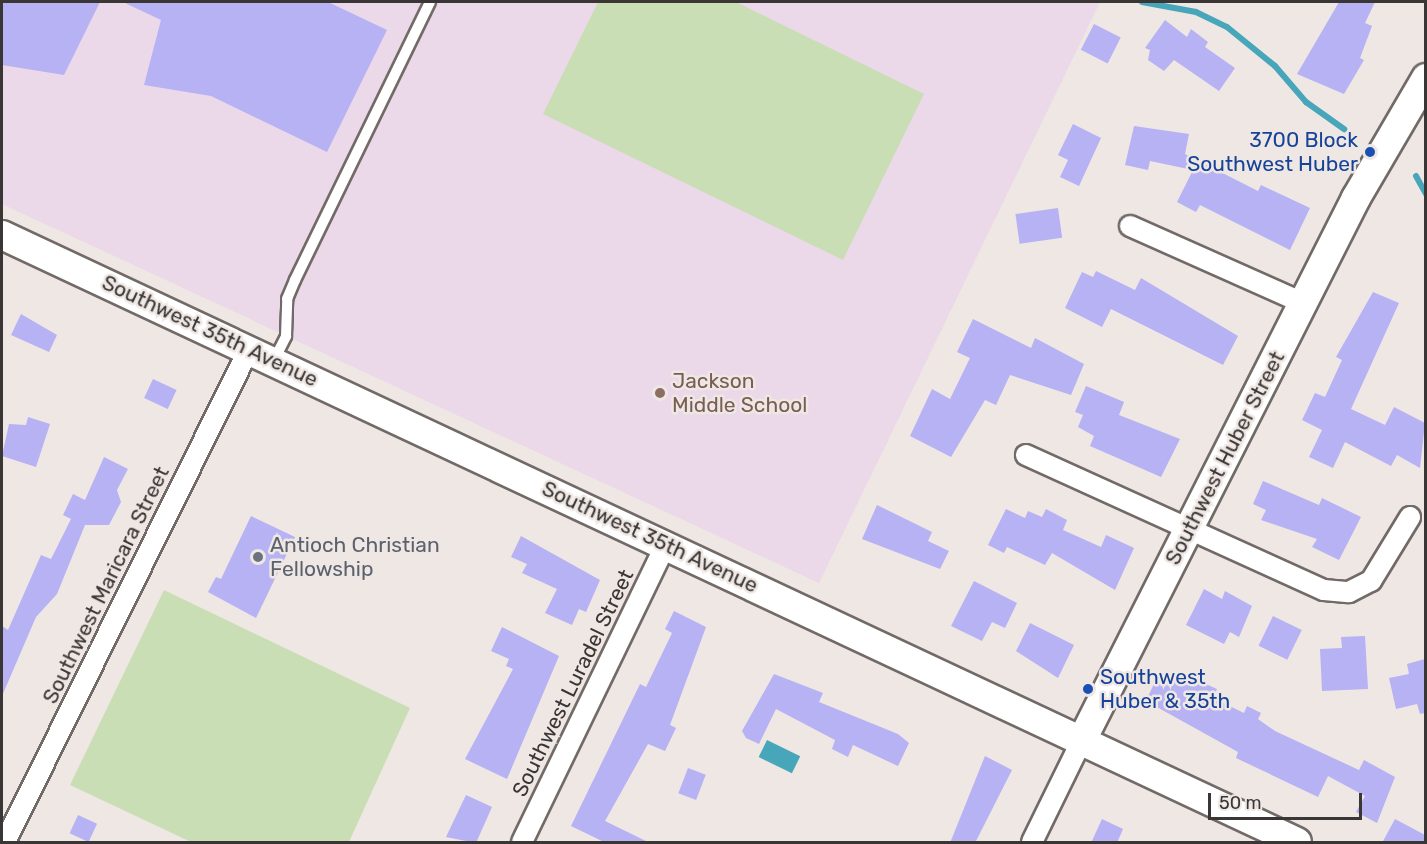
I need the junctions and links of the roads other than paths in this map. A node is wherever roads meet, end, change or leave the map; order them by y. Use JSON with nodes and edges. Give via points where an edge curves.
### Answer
{"nodes":[{"id":1,"x":430,"y":2,"type":"edge"},
{"id":2,"x":1425,"y":78,"type":"edge"},
{"id":3,"x":1130,"y":226,"type":"dead end"},
{"id":4,"x":2,"y":235,"type":"edge"},
{"id":5,"x":1303,"y":303,"type":"junction"},
{"id":6,"x":262,"y":355,"type":"junction"},
{"id":7,"x":1026,"y":455,"type":"dead end"},
{"id":8,"x":1410,"y":517,"type":"dead end"},
{"id":9,"x":1189,"y":529,"type":"junction"},
{"id":10,"x":666,"y":544,"type":"junction"},
{"id":11,"x":1081,"y":742,"type":"junction"},
{"id":12,"x":5,"y":843,"type":"edge"},
{"id":13,"x":522,"y":843,"type":"edge"},
{"id":14,"x":1032,"y":843,"type":"edge"},
{"id":15,"x":1297,"y":843,"type":"edge"}],
"edges":[{"from":1,"to":6,"type":"lane","via":[[295,280],[287,299],[286,336]]},
{"from":2,"to":5,"type":"street","name":"Southwest Huber Street","via":[[1392,130]]},
{"from":3,"to":5,"type":"street"},
{"from":4,"to":6,"type":"street","name":"Southwest 35th Avenue"},
{"from":5,"to":9,"type":"street","name":"Southwest Huber Street"},
{"from":6,"to":10,"type":"street","name":"Southwest 35th Avenue"},
{"from":6,"to":12,"type":"street","name":"Southwest Maricara Street"},
{"from":7,"to":9,"type":"street"},
{"from":8,"to":9,"type":"street","via":[[1371,581],[1349,592],[1324,590]]},
{"from":9,"to":11,"type":"street","name":"Southwest Huber Street"},
{"from":10,"to":11,"type":"street","name":"Southwest 35th Avenue"},
{"from":10,"to":13,"type":"street","name":"Southwest Luradel Street"},
{"from":11,"to":14,"type":"street","name":"Southwest Huber Street"},
{"from":11,"to":15,"type":"street","name":"Southwest 35th Avenue"}]}
